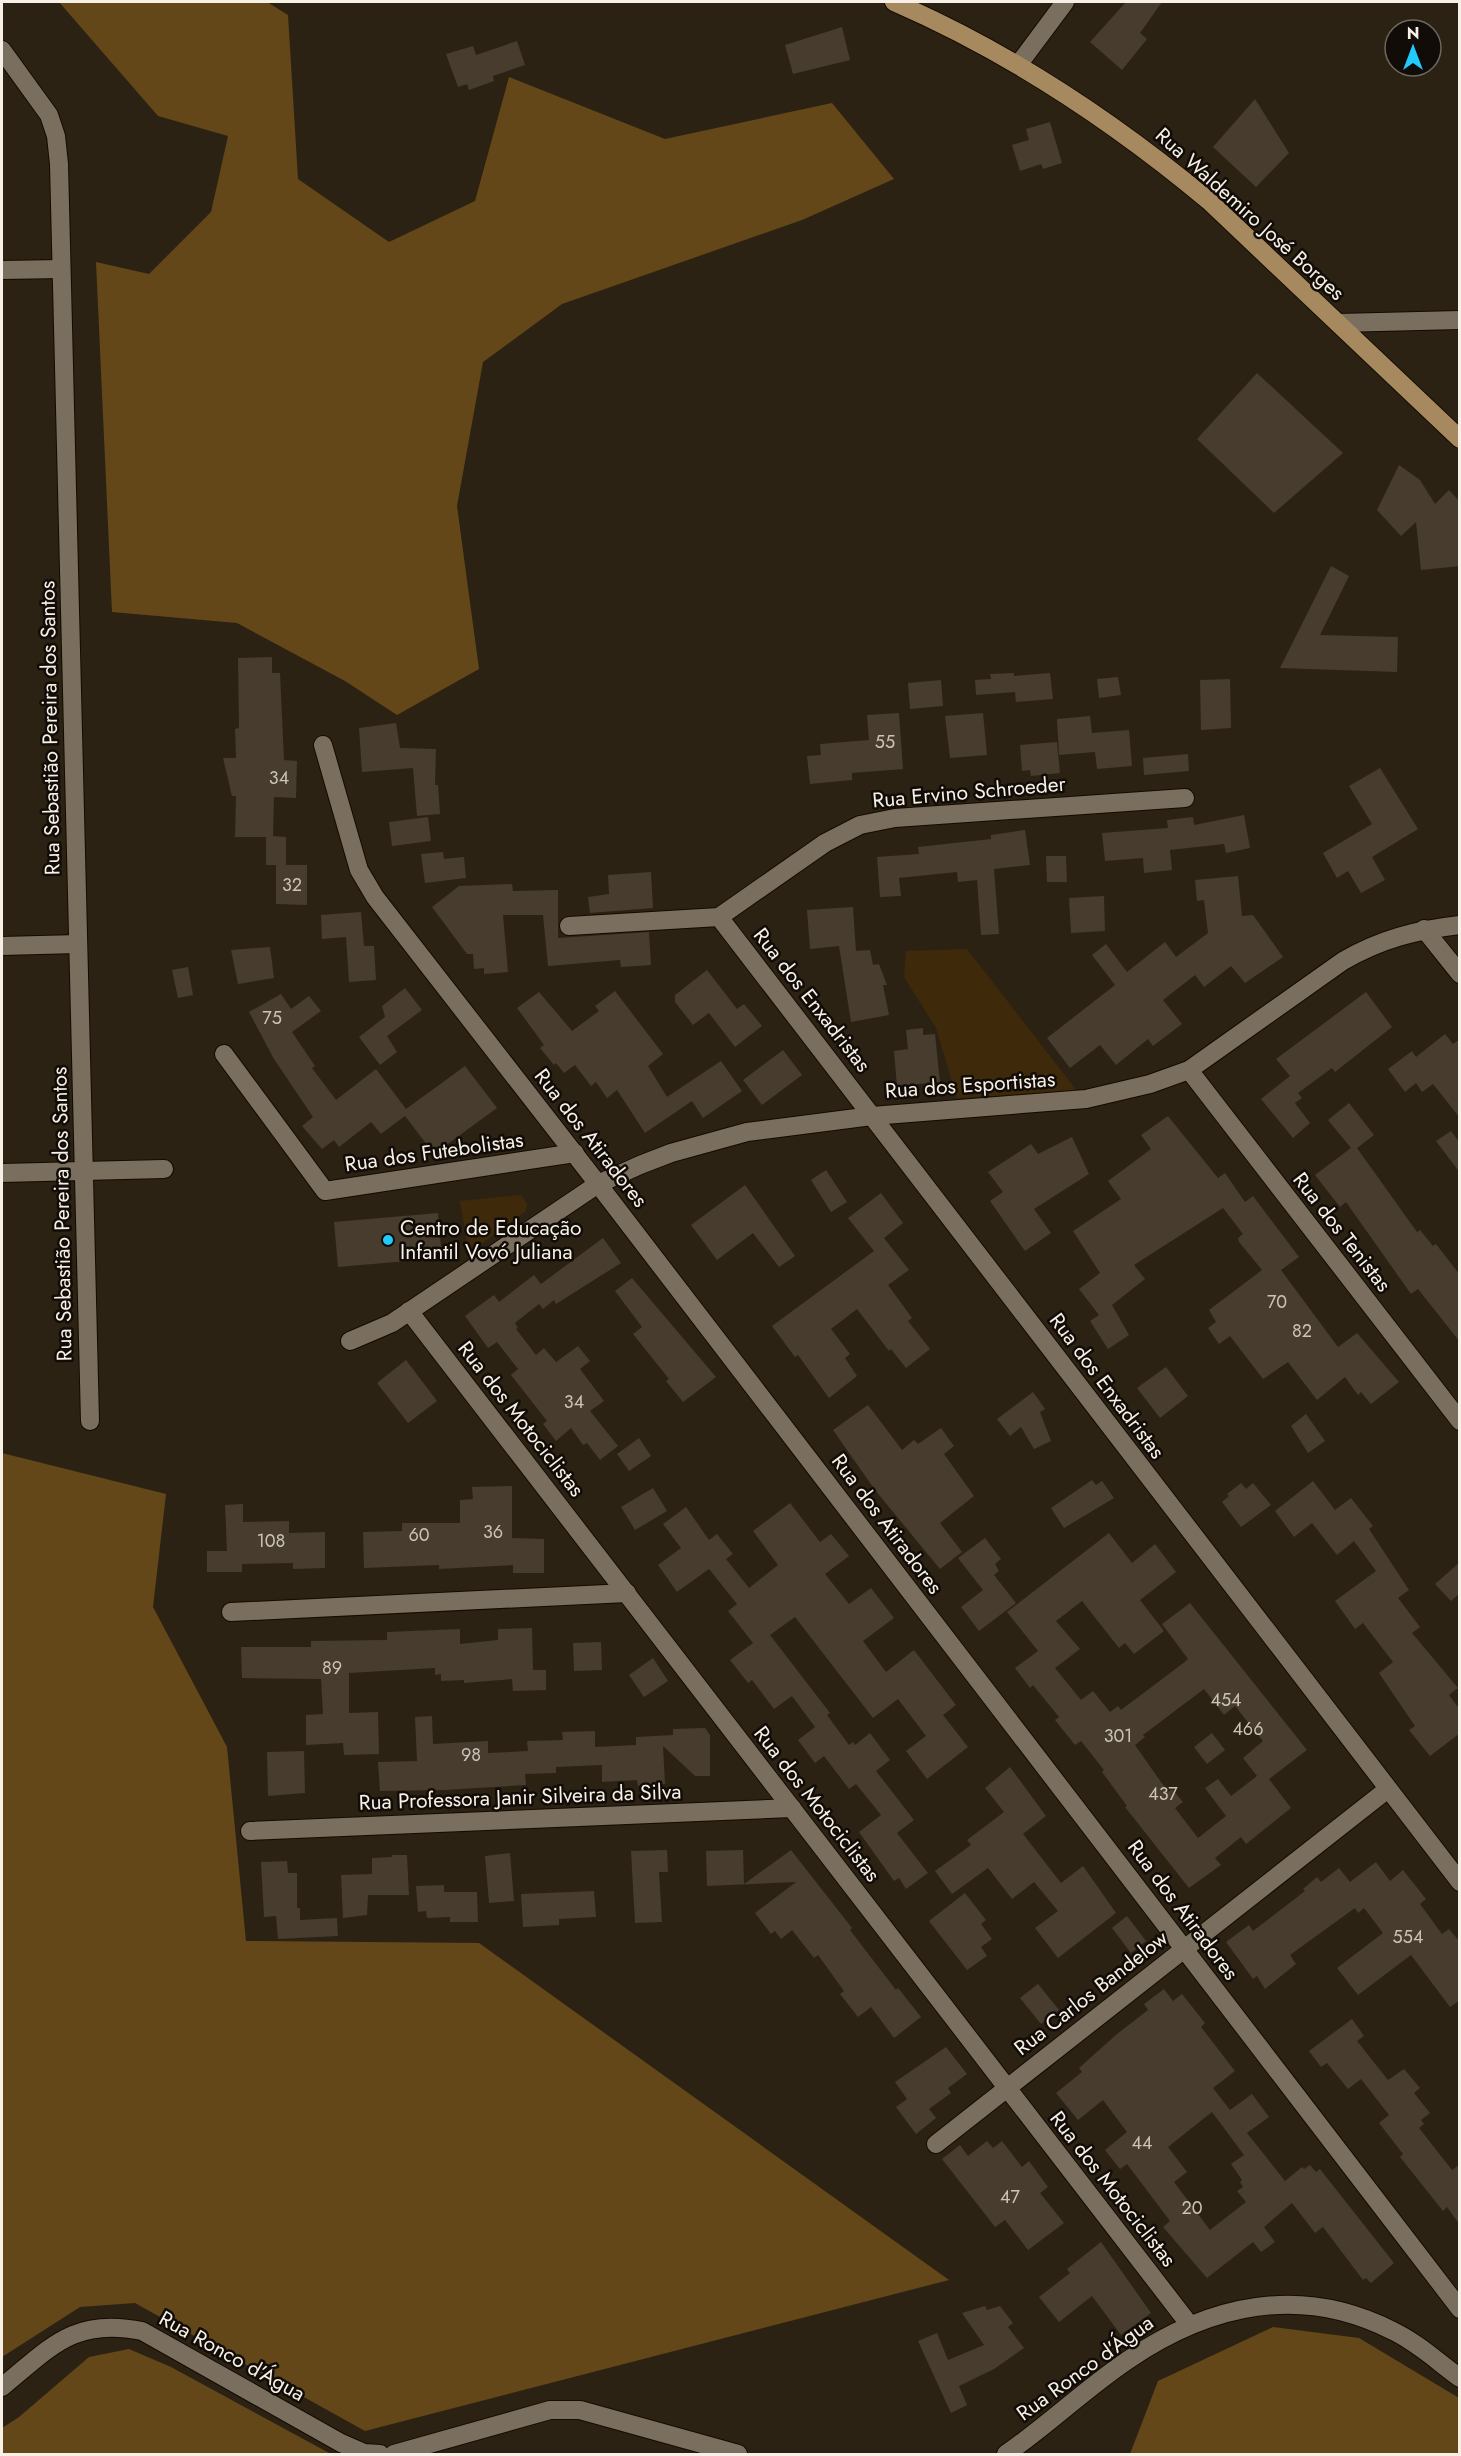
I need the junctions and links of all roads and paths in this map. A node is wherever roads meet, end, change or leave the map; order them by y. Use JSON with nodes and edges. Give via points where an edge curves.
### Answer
{"nodes":[{"id":1,"x":894,"y":2,"type":"edge"},
{"id":2,"x":1065,"y":2,"type":"edge"},
{"id":3,"x":2,"y":50,"type":"edge"},
{"id":4,"x":1018,"y":65,"type":"junction"},
{"id":5,"x":61,"y":269,"type":"junction"},
{"id":6,"x":2,"y":270,"type":"edge"},
{"id":7,"x":1460,"y":320,"type":"edge"},
{"id":8,"x":1338,"y":323,"type":"junction"},
{"id":9,"x":1458,"y":436,"type":"edge"},
{"id":10,"x":323,"y":745,"type":"dead end"},
{"id":11,"x":1185,"y":798,"type":"dead end"},
{"id":12,"x":719,"y":917,"type":"junction"},
{"id":13,"x":1460,"y":925,"type":"edge"},
{"id":14,"x":569,"y":926,"type":"dead end"},
{"id":15,"x":1424,"y":929,"type":"junction"},
{"id":16,"x":78,"y":944,"type":"junction"},
{"id":17,"x":2,"y":946,"type":"edge"},
{"id":18,"x":1460,"y":974,"type":"edge"},
{"id":19,"x":224,"y":1054,"type":"dead end"},
{"id":20,"x":1189,"y":1070,"type":"junction"},
{"id":21,"x":872,"y":1116,"type":"junction"},
{"id":22,"x":575,"y":1153,"type":"junction"},
{"id":23,"x":164,"y":1169,"type":"dead end"},
{"id":24,"x":83,"y":1171,"type":"junction"},
{"id":25,"x":2,"y":1173,"type":"edge"},
{"id":26,"x":598,"y":1184,"type":"junction"},
{"id":27,"x":409,"y":1311,"type":"junction"},
{"id":28,"x":350,"y":1341,"type":"dead end"},
{"id":29,"x":90,"y":1421,"type":"dead end"},
{"id":30,"x":1460,"y":1421,"type":"edge"},
{"id":31,"x":627,"y":1593,"type":"junction"},
{"id":32,"x":231,"y":1612,"type":"dead end"},
{"id":33,"x":1388,"y":1789,"type":"junction"},
{"id":34,"x":792,"y":1808,"type":"junction"},
{"id":35,"x":250,"y":1831,"type":"dead end"},
{"id":36,"x":1460,"y":1882,"type":"edge"},
{"id":37,"x":1184,"y":1949,"type":"junction"},
{"id":38,"x":1007,"y":2088,"type":"junction"},
{"id":39,"x":936,"y":2144,"type":"dead end"},
{"id":40,"x":1460,"y":2309,"type":"edge"},
{"id":41,"x":1189,"y":2324,"type":"junction"},
{"id":42,"x":1460,"y":2378,"type":"edge"},
{"id":43,"x":2,"y":2387,"type":"edge"},
{"id":44,"x":380,"y":2454,"type":"edge"},
{"id":45,"x":394,"y":2454,"type":"edge"},
{"id":46,"x":738,"y":2454,"type":"edge"},
{"id":47,"x":1006,"y":2454,"type":"edge"}],
"edges":[{"from":1,"to":4,"type":"main road","name":"Rua Waldemiro José Borges"},
{"from":2,"to":4,"type":"street"},
{"from":3,"to":5,"type":"street","name":"Rua Sebastião Pereira dos Santos","via":[[49,115],[56,136]]},
{"from":4,"to":8,"type":"main road","name":"Rua Waldemiro José Borges","via":[[1165,164]]},
{"from":5,"to":6,"type":"street"},
{"from":5,"to":16,"type":"street","name":"Rua Sebastião Pereira dos Santos"},
{"from":7,"to":8,"type":"street"},
{"from":8,"to":9,"type":"main road","name":"Rua Waldemiro José Borges"},
{"from":10,"to":22,"type":"street","name":"Rua dos Atiradores","via":[[359,870],[375,897]]},
{"from":11,"to":12,"type":"street","name":"Rua Ervino Schroeder","via":[[895,818],[860,825],[825,843]]},
{"from":12,"to":14,"type":"street"},
{"from":12,"to":21,"type":"street","name":"Rua dos Enxadristas"},
{"from":13,"to":15,"type":"street","name":"Rua dos Esportistas"},
{"from":15,"to":18,"type":"street"},
{"from":15,"to":20,"type":"street","name":"Rua dos Esportistas","via":[[1369,945]]},
{"from":16,"to":17,"type":"street"},
{"from":16,"to":24,"type":"street","name":"Rua Sebastião Pereira dos Santos"},
{"from":19,"to":22,"type":"street","name":"Rua dos Futebolistas","via":[[326,1191]]},
{"from":20,"to":21,"type":"street","name":"Rua dos Esportistas","via":[[1086,1099]]},
{"from":20,"to":30,"type":"street","name":"Rua dos Tenistas"},
{"from":21,"to":26,"type":"street","name":"Rua dos Esportistas","via":[[747,1132],[671,1153]]},
{"from":21,"to":33,"type":"street","name":"Rua dos Enxadristas"},
{"from":22,"to":26,"type":"street","name":"Rua dos Atiradores"},
{"from":23,"to":24,"type":"street"},
{"from":24,"to":25,"type":"street"},
{"from":24,"to":29,"type":"street","name":"Rua Sebastião Pereira dos Santos"},
{"from":26,"to":27,"type":"street","name":"Rua dos Esportistas"},
{"from":26,"to":37,"type":"street","name":"Rua dos Atiradores"},
{"from":27,"to":28,"type":"street","name":"Rua dos Esportistas"},
{"from":27,"to":31,"type":"street","name":"Rua dos Motociclistas"},
{"from":31,"to":32,"type":"street"},
{"from":31,"to":34,"type":"street","name":"Rua dos Motociclistas"},
{"from":33,"to":36,"type":"street","name":"Rua dos Enxadristas"},
{"from":33,"to":37,"type":"street","name":"Rua Carlos Bandelow"},
{"from":34,"to":35,"type":"street","name":"Rua Professora Janir Silveira da Silva"},
{"from":34,"to":38,"type":"street","name":"Rua dos Motociclistas"},
{"from":37,"to":38,"type":"street","name":"Rua Carlos Bandelow"},
{"from":37,"to":40,"type":"street","name":"Rua dos Atiradores"},
{"from":38,"to":39,"type":"street","name":"Rua Carlos Bandelow"},
{"from":38,"to":41,"type":"street","name":"Rua dos Motociclistas"},
{"from":41,"to":42,"type":"street","name":"Rua Ronco d’Água","via":[[1281,2303],[1331,2309],[1392,2330]]},
{"from":41,"to":47,"type":"street","name":"Rua Ronco d’Água","via":[[1126,2361]]},
{"from":43,"to":44,"type":"street","name":"Rua Ronco d’Água","via":[[71,2333],[119,2326],[142,2331],[341,2443],[364,2454]]},
{"from":45,"to":46,"type":"street","via":[[550,2410],[580,2410]]}]}
